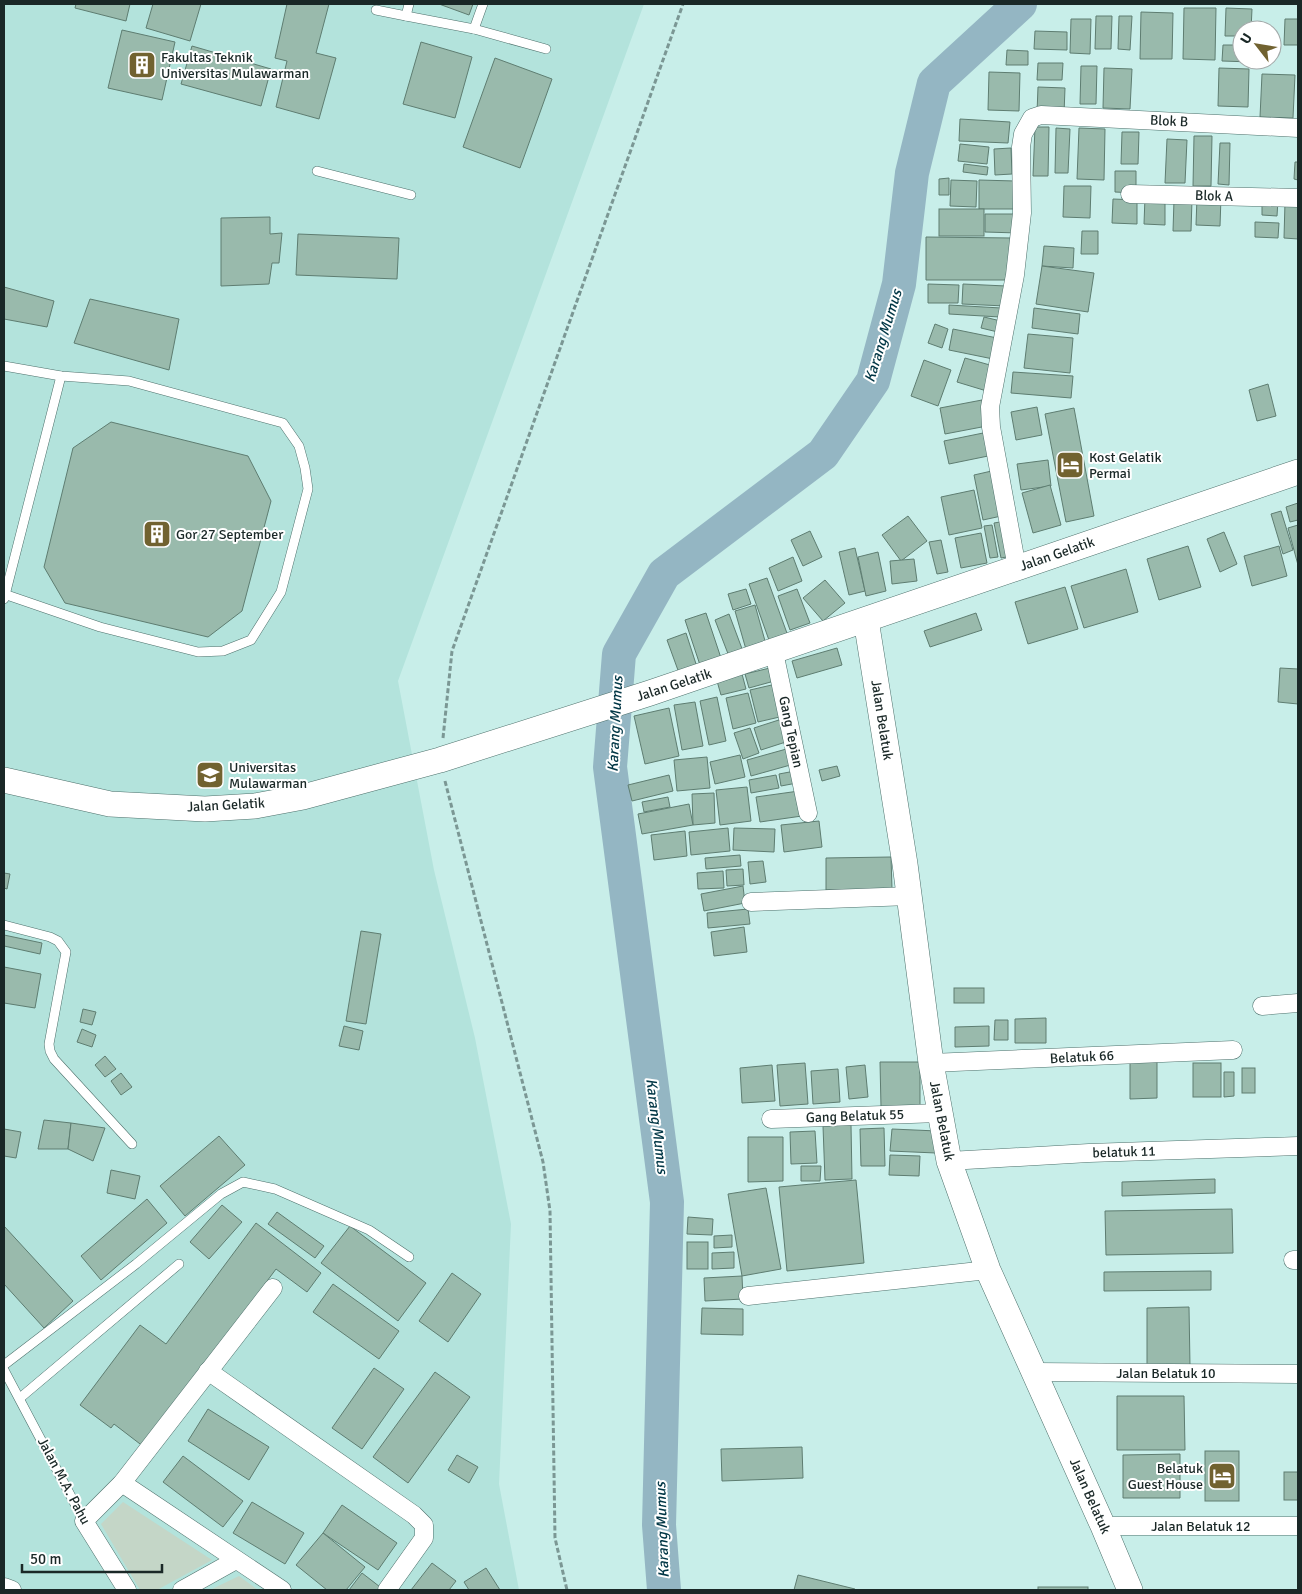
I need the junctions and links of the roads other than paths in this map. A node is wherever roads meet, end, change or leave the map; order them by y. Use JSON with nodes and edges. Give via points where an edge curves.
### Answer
{"nodes":[{"id":1,"x":410,"y":4,"type":"edge"},
{"id":2,"x":483,"y":4,"type":"edge"},
{"id":3,"x":376,"y":10,"type":"dead end"},
{"id":4,"x":406,"y":16,"type":"junction"},
{"id":5,"x":474,"y":29,"type":"junction"},
{"id":6,"x":546,"y":49,"type":"dead end"},
{"id":7,"x":1298,"y":128,"type":"edge"},
{"id":8,"x":317,"y":171,"type":"dead end"},
{"id":9,"x":1130,"y":194,"type":"dead end"},
{"id":10,"x":411,"y":195,"type":"dead end"},
{"id":11,"x":1298,"y":198,"type":"edge"},
{"id":12,"x":4,"y":366,"type":"edge"},
{"id":13,"x":61,"y":376,"type":"junction"},
{"id":14,"x":1298,"y":472,"type":"edge"},
{"id":15,"x":1017,"y":568,"type":"junction"},
{"id":16,"x":4,"y":596,"type":"edge"},
{"id":17,"x":866,"y":620,"type":"junction"},
{"id":18,"x":774,"y":652,"type":"junction"},
{"id":19,"x":4,"y":780,"type":"edge"},
{"id":20,"x":808,"y":813,"type":"dead end"},
{"id":21,"x":910,"y":896,"type":"junction"},
{"id":22,"x":751,"y":902,"type":"dead end"},
{"id":23,"x":4,"y":925,"type":"edge"},
{"id":24,"x":1298,"y":1004,"type":"edge"},
{"id":25,"x":1262,"y":1006,"type":"dead end"},
{"id":26,"x":1233,"y":1050,"type":"dead end"},
{"id":27,"x":931,"y":1063,"type":"junction"},
{"id":28,"x":939,"y":1113,"type":"junction"},
{"id":29,"x":771,"y":1119,"type":"dead end"},
{"id":30,"x":132,"y":1144,"type":"dead end"},
{"id":31,"x":1298,"y":1146,"type":"edge"},
{"id":32,"x":949,"y":1161,"type":"junction"},
{"id":33,"x":409,"y":1257,"type":"dead end"},
{"id":34,"x":179,"y":1264,"type":"dead end"},
{"id":35,"x":988,"y":1270,"type":"junction"},
{"id":36,"x":273,"y":1288,"type":"dead end"},
{"id":37,"x":748,"y":1296,"type":"dead end"},
{"id":38,"x":4,"y":1365,"type":"edge"},
{"id":39,"x":4,"y":1370,"type":"edge"},
{"id":40,"x":208,"y":1371,"type":"junction"},
{"id":41,"x":1034,"y":1372,"type":"junction"},
{"id":42,"x":1298,"y":1374,"type":"edge"},
{"id":43,"x":20,"y":1398,"type":"junction"},
{"id":44,"x":122,"y":1483,"type":"junction"},
{"id":45,"x":84,"y":1521,"type":"junction"},
{"id":46,"x":1103,"y":1526,"type":"junction"},
{"id":47,"x":1298,"y":1526,"type":"edge"},
{"id":48,"x":236,"y":1560,"type":"junction"},
{"id":49,"x":4,"y":1587,"type":"edge"},
{"id":50,"x":12,"y":1590,"type":"edge"},
{"id":51,"x":127,"y":1590,"type":"edge"},
{"id":52,"x":182,"y":1590,"type":"edge"},
{"id":53,"x":282,"y":1590,"type":"edge"},
{"id":54,"x":387,"y":1590,"type":"edge"},
{"id":55,"x":1130,"y":1590,"type":"edge"}],
"edges":[{"from":1,"to":4,"type":"lane"},
{"from":2,"to":5,"type":"lane"},
{"from":3,"to":4,"type":"lane"},
{"from":4,"to":5,"type":"lane"},
{"from":5,"to":6,"type":"lane"},
{"from":7,"to":15,"type":"street","name":"Blok B","via":[[1041,115],[1032,118],[1022,134],[1022,213],[1015,275],[990,407]]},
{"from":8,"to":10,"type":"lane"},
{"from":9,"to":11,"type":"street","name":"Blok A"},
{"from":12,"to":13,"type":"lane"},
{"from":13,"to":16,"type":"lane"},
{"from":13,"to":16,"type":"lane","via":[[129,381],[283,423],[299,446],[308,489],[281,592],[251,640],[223,651],[198,652],[100,627]]},
{"from":14,"to":15,"type":"street","name":"Jalan Gelatik"},
{"from":15,"to":17,"type":"street","name":"Jalan Gelatik"},
{"from":17,"to":18,"type":"street","name":"Jalan Gelatik"},
{"from":17,"to":21,"type":"street","name":"Jalan Belatuk"},
{"from":18,"to":19,"type":"street","name":"Jalan Gelatik","via":[[440,760],[303,797],[255,806],[205,809],[110,804]]},
{"from":18,"to":20,"type":"street","name":"Gang Tepian"},
{"from":21,"to":22,"type":"street"},
{"from":21,"to":27,"type":"street","name":"Jalan Belatuk"},
{"from":23,"to":30,"type":"lane","via":[[50,937],[58,941],[66,952],[50,1051]]},
{"from":24,"to":25,"type":"street"},
{"from":26,"to":27,"type":"street","name":"Belatuk 66"},
{"from":27,"to":28,"type":"street","name":"Jalan Belatuk"},
{"from":28,"to":29,"type":"street","name":"Gang Belatuk 55"},
{"from":28,"to":32,"type":"street","name":"Jalan Belatuk"},
{"from":31,"to":32,"type":"street","name":"belatuk 11"},
{"from":32,"to":35,"type":"street","name":"Jalan Belatuk"},
{"from":33,"to":38,"type":"lane","via":[[370,1230],[275,1189],[243,1182],[221,1194]]},
{"from":34,"to":43,"type":"lane"},
{"from":35,"to":37,"type":"street"},
{"from":35,"to":41,"type":"street","name":"Jalan Belatuk"},
{"from":36,"to":40,"type":"street"},
{"from":39,"to":43,"type":"lane","name":"Jalan M.A. Pahu"},
{"from":40,"to":44,"type":"street"},
{"from":40,"to":54,"type":"street","via":[[424,1525],[424,1538]]},
{"from":41,"to":42,"type":"street","name":"Jalan Belatuk 10"},
{"from":41,"to":46,"type":"street","name":"Jalan Belatuk"},
{"from":43,"to":45,"type":"lane","name":"Jalan M.A. Pahu"},
{"from":44,"to":45,"type":"street"},
{"from":44,"to":48,"type":"street"},
{"from":45,"to":51,"type":"street","name":"Jalan M.A. Pahu"},
{"from":46,"to":47,"type":"street","name":"Jalan Belatuk 12"},
{"from":46,"to":55,"type":"street","name":"Jalan Belatuk"},
{"from":48,"to":52,"type":"street"},
{"from":48,"to":53,"type":"street"},
{"from":49,"to":50,"type":"street"}]}
